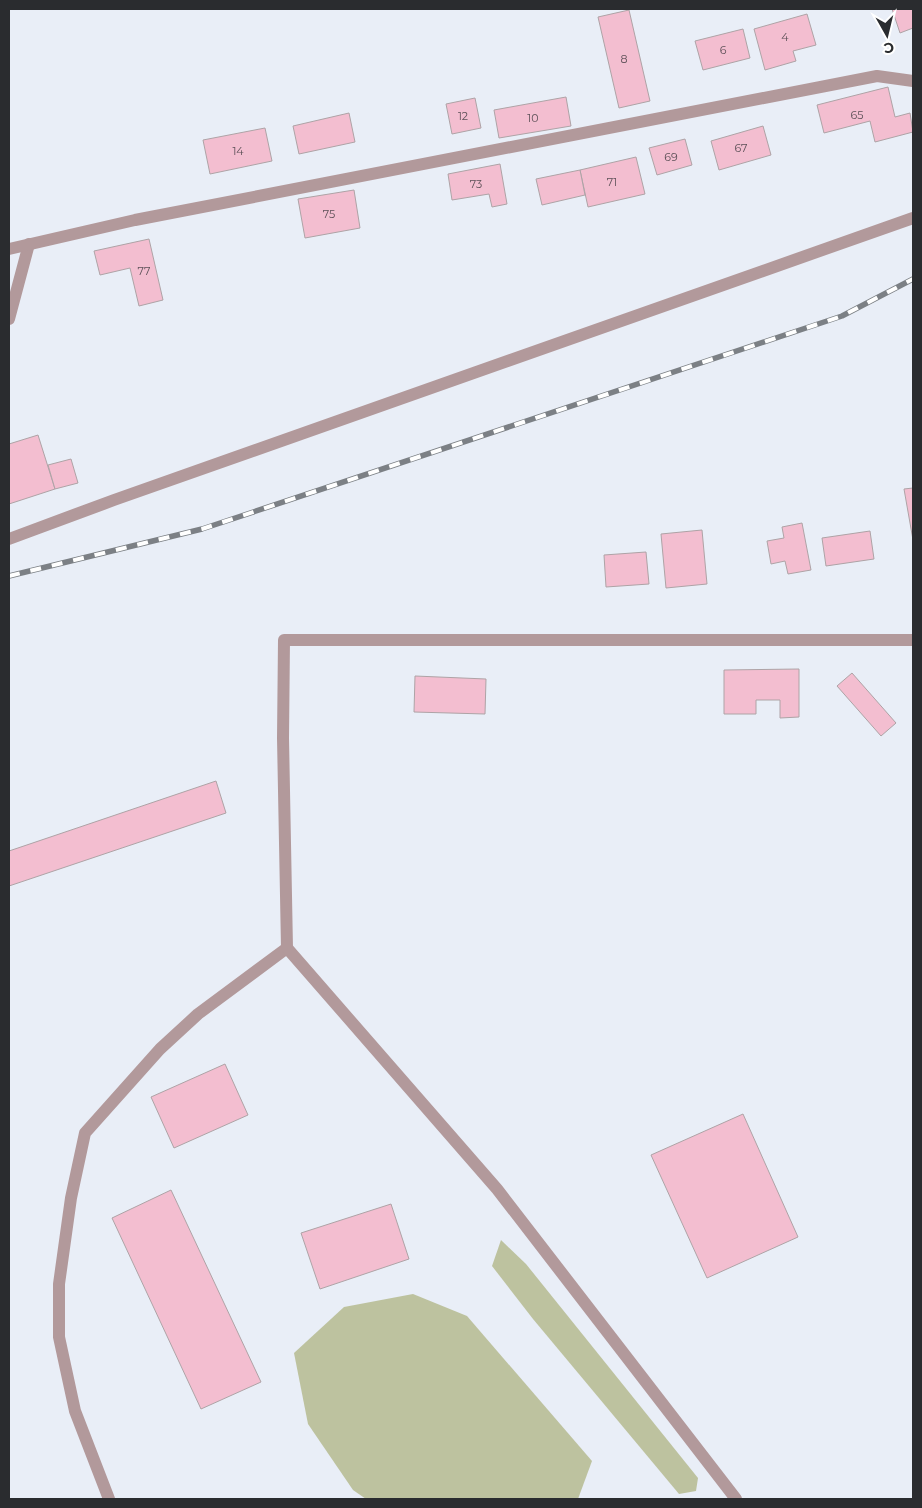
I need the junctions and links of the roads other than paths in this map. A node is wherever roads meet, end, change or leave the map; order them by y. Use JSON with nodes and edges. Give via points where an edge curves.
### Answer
{"nodes":[{"id":1,"x":913,"y":81,"type":"edge"},
{"id":2,"x":913,"y":218,"type":"edge"},
{"id":3,"x":29,"y":244,"type":"junction"},
{"id":4,"x":9,"y":249,"type":"edge"},
{"id":5,"x":9,"y":319,"type":"edge"},
{"id":6,"x":9,"y":539,"type":"edge"},
{"id":7,"x":913,"y":640,"type":"edge"},
{"id":8,"x":287,"y":948,"type":"junction"},
{"id":9,"x":109,"y":1499,"type":"edge"},
{"id":10,"x":736,"y":1499,"type":"edge"}],
"edges":[{"from":1,"to":3,"type":"street","via":[[877,76],[135,220]]},
{"from":2,"to":6,"type":"street"},
{"from":3,"to":4,"type":"street"},
{"from":3,"to":5,"type":"street"},
{"from":7,"to":8,"type":"street","via":[[284,640]]},
{"from":8,"to":9,"type":"street","via":[[192,1020],[160,1050],[86,1133],[71,1198],[59,1284],[59,1338],[75,1412]]},
{"from":8,"to":10,"type":"street","via":[[497,1189]]}]}
